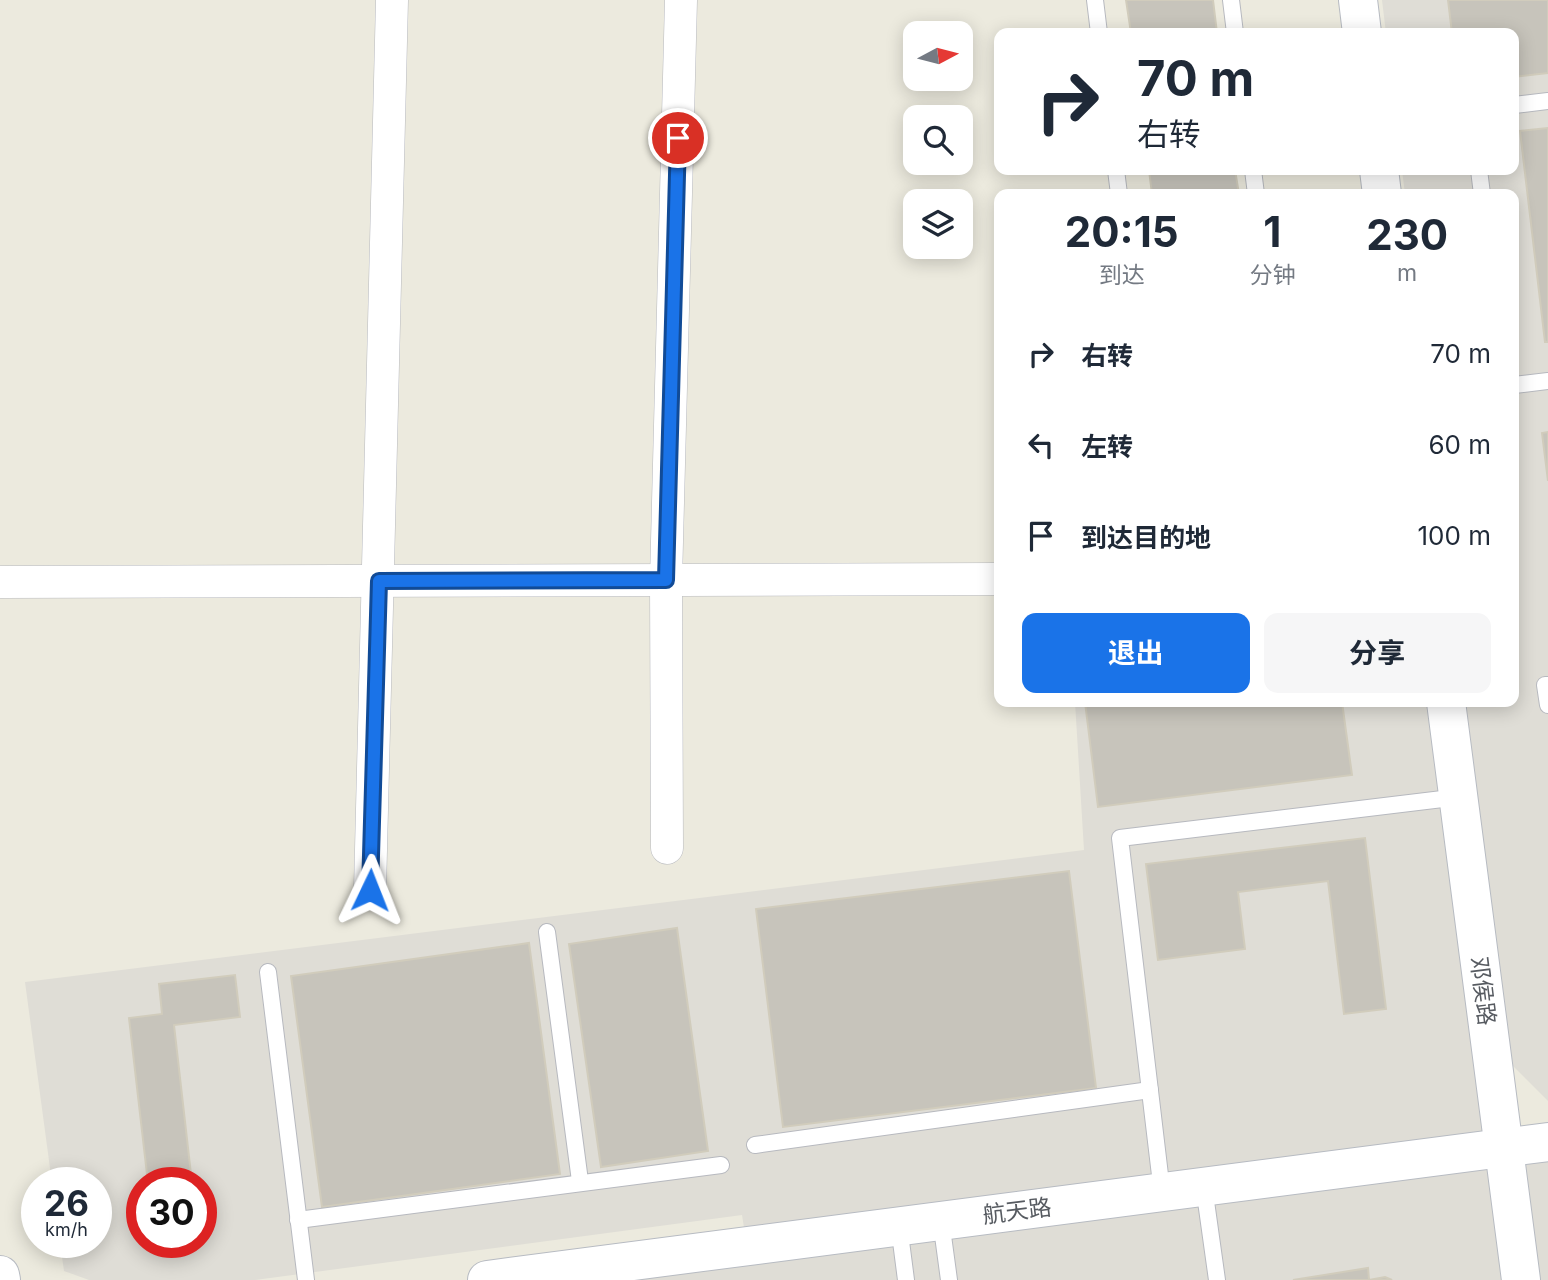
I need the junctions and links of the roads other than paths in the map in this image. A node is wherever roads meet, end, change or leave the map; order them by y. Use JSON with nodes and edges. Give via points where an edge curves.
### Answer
{"nodes":[{"id":1,"x":392,"y":0,"type":"edge"},
{"id":2,"x":681,"y":0,"type":"edge"},
{"id":3,"x":1095,"y":0,"type":"edge"},
{"id":4,"x":1231,"y":0,"type":"edge"},
{"id":5,"x":1358,"y":0,"type":"edge"},
{"id":6,"x":1098,"y":28,"type":"edge"},
{"id":7,"x":1234,"y":28,"type":"edge"},
{"id":8,"x":1361,"y":28,"type":"edge"},
{"id":9,"x":1548,"y":101,"type":"edge"},
{"id":10,"x":1519,"y":104,"type":"edge"},
{"id":11,"x":1548,"y":381,"type":"edge"},
{"id":12,"x":1519,"y":384,"type":"edge"},
{"id":13,"x":994,"y":579,"type":"edge"},
{"id":14,"x":666,"y":580,"type":"junction"},
{"id":15,"x":379,"y":581,"type":"junction"},
{"id":16,"x":0,"y":582,"type":"edge"},
{"id":17,"x":1548,"y":685,"type":"edge"},
{"id":18,"x":1548,"y":705,"type":"edge"},
{"id":19,"x":1447,"y":707,"type":"edge"},
{"id":20,"x":1458,"y":797,"type":"junction"},
{"id":21,"x":667,"y":848,"type":"dead end"},
{"id":22,"x":370,"y":890,"type":"dead end"},
{"id":23,"x":547,"y":932,"type":"dead end"},
{"id":24,"x":268,"y":972,"type":"dead end"},
{"id":25,"x":1150,"y":1090,"type":"junction"},
{"id":26,"x":1548,"y":1142,"type":"edge"},
{"id":27,"x":755,"y":1145,"type":"dead end"},
{"id":28,"x":1504,"y":1148,"type":"junction"},
{"id":29,"x":721,"y":1166,"type":"dead end"},
{"id":30,"x":580,"y":1181,"type":"junction"},
{"id":31,"x":1204,"y":1187,"type":"junction"},
{"id":32,"x":1162,"y":1192,"type":"junction"},
{"id":33,"x":298,"y":1220,"type":"junction"},
{"id":34,"x":941,"y":1221,"type":"junction"},
{"id":35,"x":899,"y":1226,"type":"junction"},
{"id":36,"x":306,"y":1280,"type":"edge"},
{"id":37,"x":487,"y":1280,"type":"edge"},
{"id":38,"x":906,"y":1280,"type":"edge"},
{"id":39,"x":949,"y":1280,"type":"edge"},
{"id":40,"x":1217,"y":1280,"type":"edge"},
{"id":41,"x":1521,"y":1280,"type":"edge"}],
"edges":[{"from":1,"to":15,"type":"street"},
{"from":2,"to":14,"type":"street"},
{"from":3,"to":6,"type":"lane"},
{"from":4,"to":7,"type":"lane"},
{"from":5,"to":8,"type":"street"},
{"from":9,"to":10,"type":"lane"},
{"from":11,"to":12,"type":"lane"},
{"from":13,"to":14,"type":"street"},
{"from":14,"to":15,"type":"street"},
{"from":14,"to":21,"type":"street"},
{"from":15,"to":16,"type":"street"},
{"from":15,"to":22,"type":"street"},
{"from":17,"to":18,"type":"lane"},
{"from":19,"to":20,"type":"street","name":"邓侯路"},
{"from":20,"to":25,"type":"lane","via":[[1120,838]]},
{"from":20,"to":28,"type":"street","name":"邓侯路"},
{"from":23,"to":30,"type":"lane"},
{"from":24,"to":33,"type":"lane"},
{"from":25,"to":27,"type":"lane"},
{"from":25,"to":32,"type":"lane"},
{"from":26,"to":28,"type":"street","name":"航天路"},
{"from":28,"to":31,"type":"street","name":"航天路"},
{"from":28,"to":41,"type":"street","name":"邓侯路"},
{"from":29,"to":30,"type":"lane"},
{"from":30,"to":33,"type":"lane"},
{"from":31,"to":32,"type":"street","name":"航天路"},
{"from":31,"to":40,"type":"lane"},
{"from":32,"to":34,"type":"street","name":"航天路"},
{"from":33,"to":36,"type":"lane"},
{"from":34,"to":35,"type":"street","name":"航天路"},
{"from":34,"to":39,"type":"lane"},
{"from":35,"to":37,"type":"street","name":"航天路"},
{"from":35,"to":38,"type":"lane"}]}
